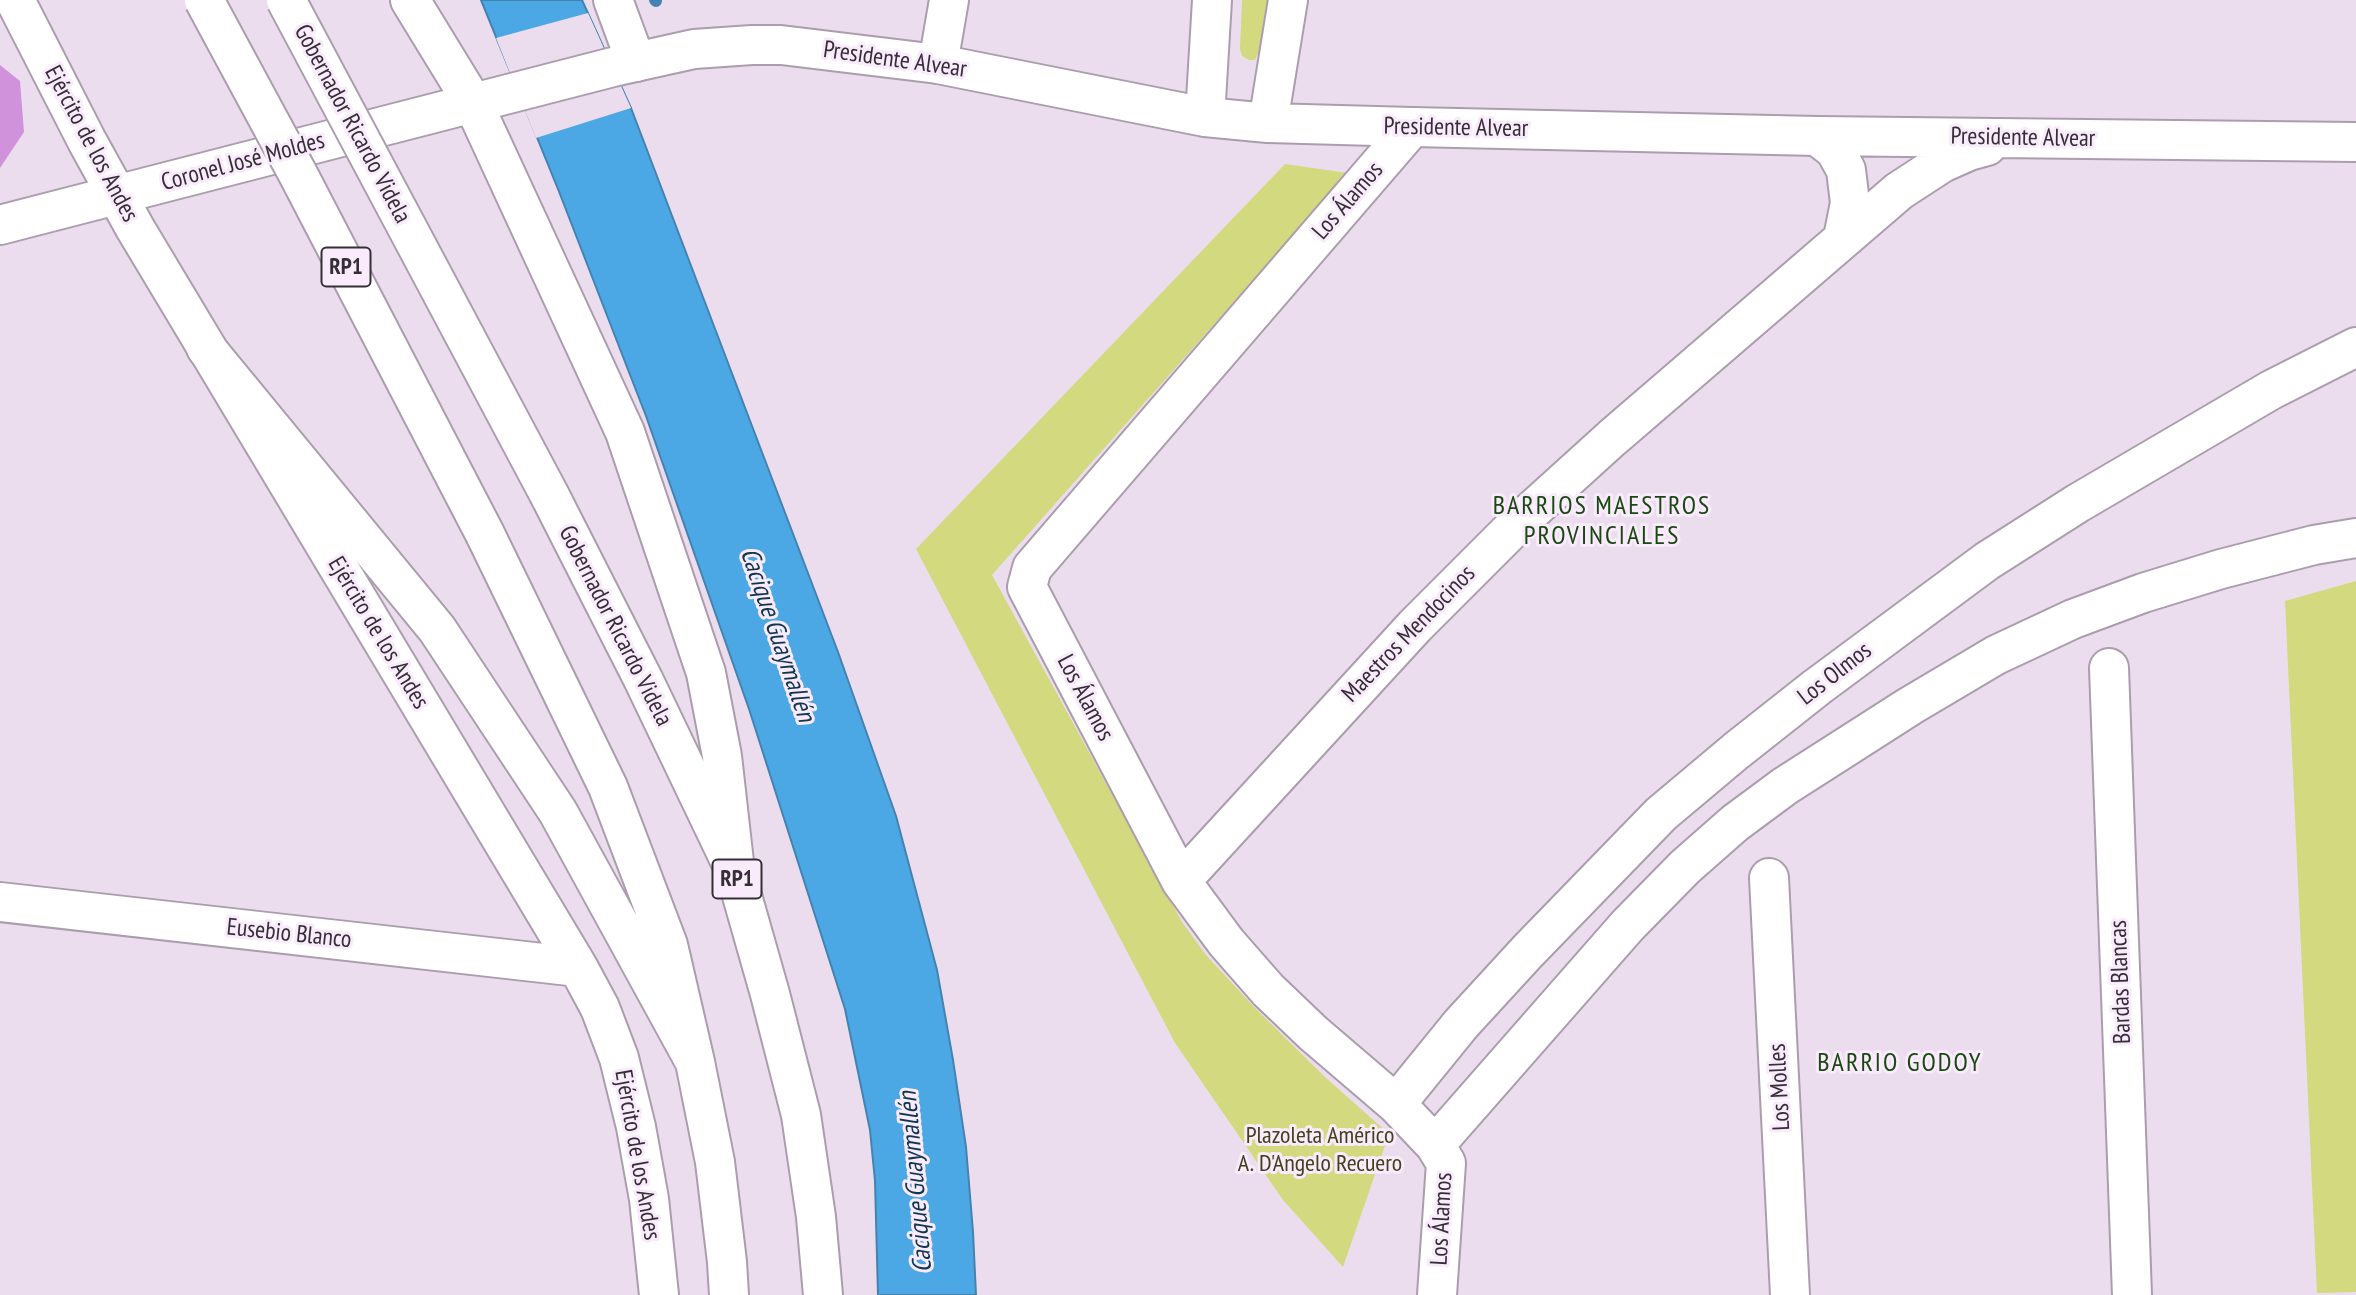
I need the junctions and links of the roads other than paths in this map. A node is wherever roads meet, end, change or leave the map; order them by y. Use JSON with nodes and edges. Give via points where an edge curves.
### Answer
{"nodes":[{"id":1,"x":15,"y":0,"type":"edge"},
{"id":2,"x":204,"y":0,"type":"edge"},
{"id":3,"x":286,"y":0,"type":"edge"},
{"id":4,"x":410,"y":0,"type":"edge"},
{"id":5,"x":613,"y":0,"type":"edge"},
{"id":6,"x":949,"y":0,"type":"edge"},
{"id":7,"x":1212,"y":0,"type":"edge"},
{"id":8,"x":1287,"y":0,"type":"edge"},
{"id":9,"x":938,"y":64,"type":"junction"},
{"id":10,"x":624,"y":65,"type":"junction"},
{"id":11,"x":567,"y":79,"type":"joint"},
{"id":12,"x":473,"y":103,"type":"junction"},
{"id":13,"x":1205,"y":117,"type":"junction"},
{"id":14,"x":1268,"y":123,"type":"junction"},
{"id":15,"x":1412,"y":128,"type":"junction"},
{"id":16,"x":1817,"y":136,"type":"junction"},
{"id":17,"x":2016,"y":138,"type":"junction"},
{"id":18,"x":2356,"y":142,"type":"edge"},
{"id":19,"x":116,"y":195,"type":"junction"},
{"id":20,"x":0,"y":225,"type":"edge"},
{"id":21,"x":1843,"y":238,"type":"junction"},
{"id":22,"x":2356,"y":346,"type":"edge"},
{"id":23,"x":206,"y":348,"type":"junction"},
{"id":24,"x":2356,"y":538,"type":"edge"},
{"id":25,"x":2109,"y":668,"type":"dead end"},
{"id":26,"x":735,"y":871,"type":"junction"},
{"id":27,"x":1769,"y":878,"type":"dead end"},
{"id":28,"x":1181,"y":881,"type":"junction"},
{"id":29,"x":0,"y":902,"type":"edge"},
{"id":30,"x":578,"y":967,"type":"junction"},
{"id":31,"x":695,"y":1062,"type":"junction"},
{"id":32,"x":1395,"y":1104,"type":"junction"},
{"id":33,"x":1435,"y":1145,"type":"junction"},
{"id":34,"x":726,"y":1284,"type":"edge"},
{"id":35,"x":659,"y":1295,"type":"edge"},
{"id":36,"x":823,"y":1295,"type":"edge"},
{"id":37,"x":1437,"y":1295,"type":"edge"},
{"id":38,"x":1790,"y":1295,"type":"edge"},
{"id":39,"x":2132,"y":1295,"type":"edge"}],
"edges":[{"from":1,"to":19,"type":"main road","name":"Ejército de los Andes"},
{"from":2,"to":31,"type":"main road","number":"RP1","bridge":true,"via":[[485,534],[608,787],[668,944]]},
{"from":3,"to":26,"type":"main road","name":"Gobernador Ricardo Videla","number":"RP1","bridge":true,"via":[[550,496]]},
{"from":4,"to":12,"type":"main road"},
{"from":5,"to":10,"type":"main road"},
{"from":6,"to":9,"type":"main road"},
{"from":7,"to":13,"type":"main road"},
{"from":8,"to":14,"type":"main road"},
{"from":9,"to":10,"type":"main road","name":"Presidente Alvear","via":[[781,45],[694,49]]},
{"from":9,"to":13,"type":"main road","name":"Presidente Alvear"},
{"from":10,"to":11,"type":"main road","name":"Presidente Alvear"},
{"from":11,"to":12,"type":"main road","name":"Coronel José Moldes"},
{"from":12,"to":19,"type":"main road","name":"Coronel José Moldes"},
{"from":12,"to":26,"type":"main road","via":[[625,432],[706,673],[722,756]]},
{"from":13,"to":14,"type":"main road","name":"Presidente Alvear"},
{"from":14,"to":15,"type":"main road","name":"Presidente Alvear"},
{"from":15,"to":16,"type":"main road","name":"Presidente Alvear"},
{"from":15,"to":28,"type":"main road","name":"Los Álamos","via":[[1032,568],[1027,587]]},
{"from":16,"to":17,"type":"main road","name":"Presidente Alvear"},
{"from":16,"to":21,"type":"main road","via":[[1835,150],[1846,170],[1850,203]]},
{"from":17,"to":18,"type":"main road","name":"Presidente Alvear"},
{"from":17,"to":21,"type":"main road","name":"Maestros Mendocinos","via":[[1942,163],[1899,191]]},
{"from":19,"to":20,"type":"main road","name":"Coronel José Moldes"},
{"from":19,"to":23,"type":"main road","name":"Ejército de los Andes"},
{"from":21,"to":28,"type":"main road","name":"Maestros Mendocinos","via":[[1516,525],[1390,652]]},
{"from":22,"to":32,"type":"main road","name":"Los Olmos","via":[[2186,438],[2010,546],[1817,687],[1661,814],[1461,1024]]},
{"from":23,"to":30,"type":"main road","name":"Ejército de los Andes"},
{"from":23,"to":31,"type":"main road","via":[[437,629],[558,812]]},
{"from":24,"to":33,"type":"main road","via":[[2221,569],[2073,619],[1996,655],[1785,786],[1735,823],[1637,915]]},
{"from":25,"to":39,"type":"main road","name":"Bardas Blancas"},
{"from":26,"to":36,"type":"main road","name":"Gobernador Ricardo Videla","number":"RP1","via":[[801,1115]]},
{"from":27,"to":38,"type":"main road","name":"Los Molles"},
{"from":28,"to":32,"type":"main road","name":"Los Álamos","via":[[1268,990]]},
{"from":29,"to":30,"type":"main road","name":"Eusebio Blanco"},
{"from":30,"to":35,"type":"main road","name":"Ejército de los Andes","via":[[600,1008],[625,1081],[649,1199]]},
{"from":31,"to":34,"type":"main road","number":"RP1","via":[[715,1161]]},
{"from":32,"to":33,"type":"main road","name":"Los Álamos"},
{"from":33,"to":37,"type":"main road","name":"Los Álamos","via":[[1446,1163]]}]}
